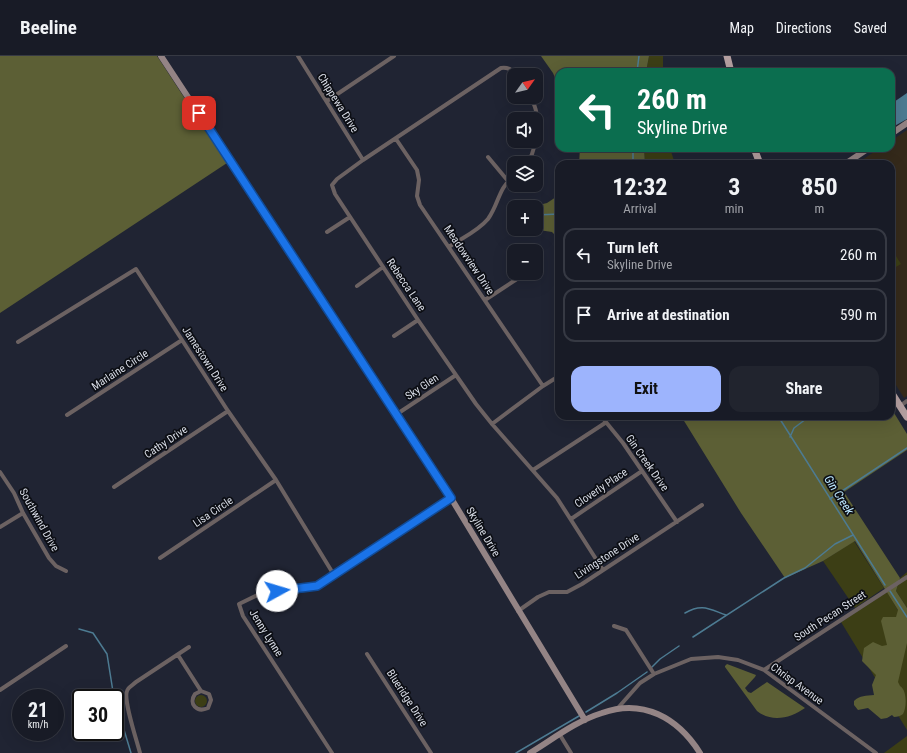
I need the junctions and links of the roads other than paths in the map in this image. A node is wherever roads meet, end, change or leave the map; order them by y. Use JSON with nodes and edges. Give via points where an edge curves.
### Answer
{"nodes":[{"id":1,"x":161,"y":56,"type":"edge"},
{"id":2,"x":298,"y":56,"type":"edge"},
{"id":3,"x":394,"y":56,"type":"edge"},
{"id":4,"x":727,"y":56,"type":"edge"},
{"id":5,"x":507,"y":68,"type":"edge"},
{"id":6,"x":730,"y":68,"type":"edge"},
{"id":7,"x":327,"y":102,"type":"junction"},
{"id":8,"x":907,"y":123,"type":"edge"},
{"id":9,"x":895,"y":131,"type":"edge"},
{"id":10,"x":396,"y":138,"type":"junction"},
{"id":11,"x":863,"y":152,"type":"edge"},
{"id":12,"x":488,"y":157,"type":"dead end"},
{"id":13,"x":363,"y":160,"type":"junction"},
{"id":14,"x":851,"y":160,"type":"edge"},
{"id":15,"x":507,"y":180,"type":"edge"},
{"id":16,"x":507,"y":182,"type":"edge"},
{"id":17,"x":350,"y":217,"type":"junction"},
{"id":18,"x":327,"y":232,"type":"dead end"},
{"id":19,"x":449,"y":247,"type":"junction"},
{"id":20,"x":383,"y":268,"type":"junction"},
{"id":21,"x":515,"y":280,"type":"edge"},
{"id":22,"x":357,"y":286,"type":"dead end"},
{"id":23,"x":485,"y":300,"type":"junction"},
{"id":24,"x":418,"y":320,"type":"junction"},
{"id":25,"x":394,"y":336,"type":"dead end"},
{"id":26,"x":182,"y":340,"type":"junction"},
{"id":27,"x":18,"y":342,"type":"dead end"},
{"id":28,"x":456,"y":375,"type":"junction"},
{"id":29,"x":555,"y":378,"type":"edge"},
{"id":30,"x":543,"y":386,"type":"junction"},
{"id":31,"x":895,"y":398,"type":"edge"},
{"id":32,"x":907,"y":401,"type":"edge"},
{"id":33,"x":900,"y":406,"type":"junction"},
{"id":34,"x":228,"y":411,"type":"junction"},
{"id":35,"x":397,"y":414,"type":"junction"},
{"id":36,"x":67,"y":415,"type":"dead end"},
{"id":37,"x":907,"y":417,"type":"edge"},
{"id":38,"x":605,"y":422,"type":"joint"},
{"id":39,"x":492,"y":424,"type":"junction"},
{"id":40,"x":533,"y":470,"type":"junction"},
{"id":41,"x":642,"y":471,"type":"junction"},
{"id":42,"x":0,"y":472,"type":"edge"},
{"id":43,"x":276,"y":480,"type":"junction"},
{"id":44,"x":114,"y":487,"type":"dead end"},
{"id":45,"x":451,"y":498,"type":"junction"},
{"id":46,"x":702,"y":505,"type":"dead end"},
{"id":47,"x":23,"y":513,"type":"junction"},
{"id":48,"x":571,"y":520,"type":"junction"},
{"id":49,"x":677,"y":522,"type":"junction"},
{"id":50,"x":0,"y":527,"type":"edge"},
{"id":51,"x":160,"y":558,"type":"dead end"},
{"id":52,"x":603,"y":570,"type":"junction"},
{"id":53,"x":66,"y":571,"type":"dead end"},
{"id":54,"x":334,"y":575,"type":"junction"},
{"id":55,"x":907,"y":577,"type":"edge"},
{"id":56,"x":518,"y":611,"type":"junction"},
{"id":57,"x":614,"y":626,"type":"dead end"},
{"id":58,"x":66,"y":646,"type":"dead end"},
{"id":59,"x":189,"y":648,"type":"dead end"},
{"id":60,"x":367,"y":654,"type":"dead end"},
{"id":61,"x":178,"y":655,"type":"junction"},
{"id":62,"x":764,"y":670,"type":"junction"},
{"id":63,"x":654,"y":674,"type":"junction"},
{"id":64,"x":0,"y":690,"type":"edge"},
{"id":65,"x":201,"y":691,"type":"junction"},
{"id":66,"x":617,"y":709,"type":"junction"},
{"id":67,"x":585,"y":720,"type":"junction"},
{"id":68,"x":560,"y":735,"type":"junction"},
{"id":69,"x":140,"y":753,"type":"edge"},
{"id":70,"x":332,"y":753,"type":"edge"},
{"id":71,"x":431,"y":753,"type":"edge"},
{"id":72,"x":530,"y":753,"type":"edge"},
{"id":73,"x":571,"y":753,"type":"edge"},
{"id":74,"x":700,"y":753,"type":"edge"},
{"id":75,"x":876,"y":753,"type":"edge"}],
"edges":[{"from":1,"to":35,"type":"street","name":"Skyline Drive"},
{"from":2,"to":7,"type":"street","name":"Chippewa Drive"},
{"from":3,"to":7,"type":"street"},
{"from":4,"to":6,"type":"main road"},
{"from":5,"to":10,"type":"street","name":"Rebecca Lane","via":[[501,68]]},
{"from":7,"to":13,"type":"street","name":"Chippewa Drive"},
{"from":8,"to":9,"type":"street"},
{"from":10,"to":13,"type":"street","name":"Rebecca Lane"},
{"from":10,"to":19,"type":"street","name":"Meadowview Drive","via":[[417,170],[417,196],[420,205]]},
{"from":11,"to":14,"type":"street"},
{"from":12,"to":15,"type":"street"},
{"from":13,"to":17,"type":"street","name":"Rebecca Lane","via":[[332,185]]},
{"from":16,"to":19,"type":"street","via":[[489,218]]},
{"from":17,"to":18,"type":"street"},
{"from":17,"to":20,"type":"street","name":"Rebecca Lane"},
{"from":19,"to":23,"type":"street","name":"Meadowview Drive"},
{"from":20,"to":22,"type":"street"},
{"from":20,"to":24,"type":"street","name":"Rebecca Lane"},
{"from":21,"to":23,"type":"street"},
{"from":23,"to":30,"type":"street","name":"Meadowview Drive"},
{"from":24,"to":25,"type":"street"},
{"from":24,"to":28,"type":"street","name":"Rebecca Lane"},
{"from":26,"to":27,"type":"street","name":"Jamestown Drive","via":[[136,269]]},
{"from":26,"to":34,"type":"street","name":"Jamestown Drive"},
{"from":26,"to":36,"type":"street","name":"Marlaine Circle"},
{"from":28,"to":35,"type":"street","name":"Sky Glen"},
{"from":28,"to":39,"type":"street","name":"Rebecca Lane"},
{"from":29,"to":30,"type":"street"},
{"from":30,"to":39,"type":"street"},
{"from":31,"to":33,"type":"main road"},
{"from":32,"to":33,"type":"street"},
{"from":33,"to":37,"type":"main road"},
{"from":34,"to":43,"type":"street","name":"Jamestown Drive"},
{"from":34,"to":44,"type":"street","name":"Cathy Drive"},
{"from":35,"to":45,"type":"street","name":"Skyline Drive"},
{"from":38,"to":40,"type":"street"},
{"from":38,"to":41,"type":"street","name":"Gin Creek Drive"},
{"from":39,"to":40,"type":"street","name":"Rebecca Lane"},
{"from":40,"to":48,"type":"street","name":"Rebecca Lane","via":[[557,498]]},
{"from":41,"to":48,"type":"street","name":"Cloverly Place"},
{"from":41,"to":49,"type":"street","name":"Gin Creek Drive"},
{"from":42,"to":47,"type":"street","name":"Southwind Drive"},
{"from":43,"to":51,"type":"street","name":"Lisa Circle"},
{"from":43,"to":54,"type":"street","name":"Jamestown Drive"},
{"from":45,"to":54,"type":"street","name":"Jenny Lynne"},
{"from":45,"to":56,"type":"street","name":"Skyline Drive"},
{"from":46,"to":49,"type":"street","name":"Livingstone Drive"},
{"from":47,"to":50,"type":"street"},
{"from":47,"to":53,"type":"street","name":"Southwind Drive","via":[[49,558],[56,566]]},
{"from":48,"to":52,"type":"street","name":"Rebecca Lane"},
{"from":49,"to":52,"type":"street","name":"Livingstone Drive"},
{"from":52,"to":56,"type":"street","name":"Livingstone Drive","via":[[567,592],[549,592]]},
{"from":54,"to":70,"type":"street","name":"Jenny Lynne","via":[[317,586],[264,592],[239,604],[243,616]]},
{"from":55,"to":62,"type":"street","name":"South Pecan Street"},
{"from":56,"to":67,"type":"street","name":"Skyline Drive"},
{"from":57,"to":63,"type":"street","via":[[626,630]]},
{"from":58,"to":64,"type":"street"},
{"from":59,"to":61,"type":"street"},
{"from":60,"to":71,"type":"street","name":"Blueridge Drive"},
{"from":61,"to":65,"type":"street"},
{"from":61,"to":69,"type":"street","via":[[136,682],[126,692]]},
{"from":62,"to":63,"type":"street","name":"Chrisp Avenue","via":[[738,660],[718,657],[691,659]]},
{"from":62,"to":75,"type":"street","name":"Chrisp Avenue"},
{"from":63,"to":66,"type":"street","name":"Chrisp Avenue","via":[[640,683]]},
{"from":65,"to":65,"type":"street","via":[[194,694],[192,700],[194,706],[202,710],[208,708],[211,700],[208,694]]},
{"from":66,"to":67,"type":"street","via":[[602,712]]},
{"from":66,"to":74,"type":"street","via":[[642,708],[664,717],[684,732]]},
{"from":67,"to":68,"type":"street"},
{"from":68,"to":72,"type":"street"},
{"from":68,"to":73,"type":"street"}]}
